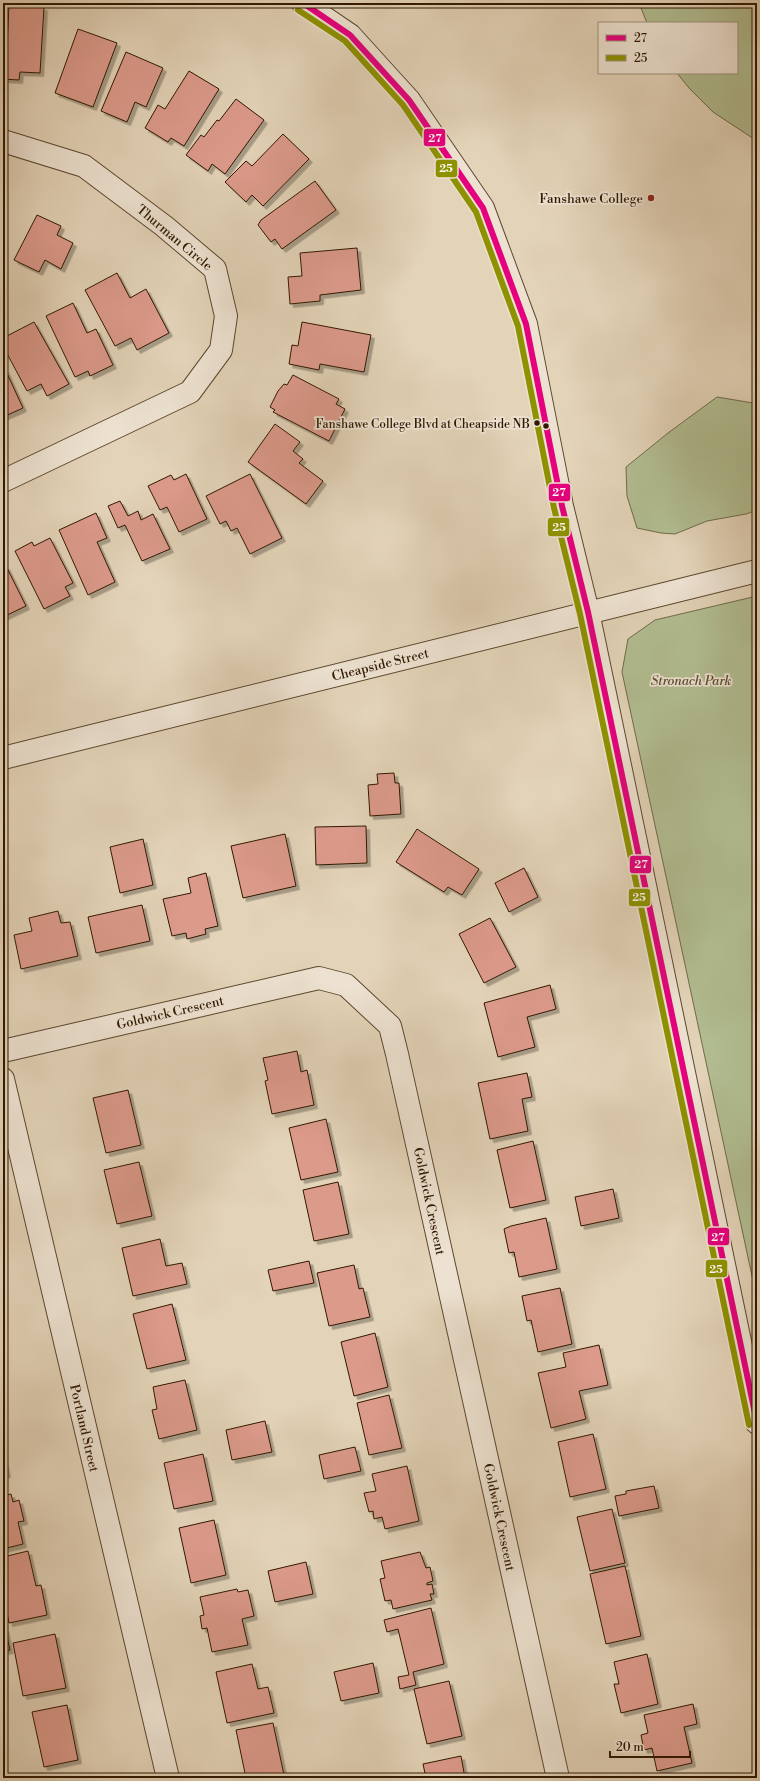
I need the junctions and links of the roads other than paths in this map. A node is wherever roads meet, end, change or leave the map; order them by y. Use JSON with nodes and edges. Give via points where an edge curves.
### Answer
{"nodes":[{"id":1,"x":303,"y":3,"type":"edge"},
{"id":2,"x":3,"y":141,"type":"edge"},
{"id":3,"x":3,"y":481,"type":"edge"},
{"id":4,"x":757,"y":571,"type":"edge"},
{"id":5,"x":588,"y":612,"type":"junction"},
{"id":6,"x":3,"y":758,"type":"edge"},
{"id":7,"x":3,"y":1051,"type":"edge"},
{"id":8,"x":3,"y":1079,"type":"edge"},
{"id":9,"x":757,"y":1423,"type":"edge"},
{"id":10,"x":168,"y":1778,"type":"edge"},
{"id":11,"x":558,"y":1778,"type":"edge"}],
"edges":[{"from":1,"to":5,"type":"street","via":[[350,35],[409,100],[483,208],[526,324],[562,506]]},
{"from":2,"to":3,"type":"street","name":"Thurman Circle","via":[[84,166],[164,226],[215,269],[226,316],[221,350],[190,392]]},
{"from":4,"to":5,"type":"street","name":"Cheapside Street"},
{"from":5,"to":6,"type":"street","name":"Cheapside Street"},
{"from":5,"to":9,"type":"street"},
{"from":7,"to":11,"type":"street","name":"Goldwick Crescent","via":[[319,978],[346,985],[390,1026]]},
{"from":8,"to":10,"type":"street","name":"Portland Street"}]}
